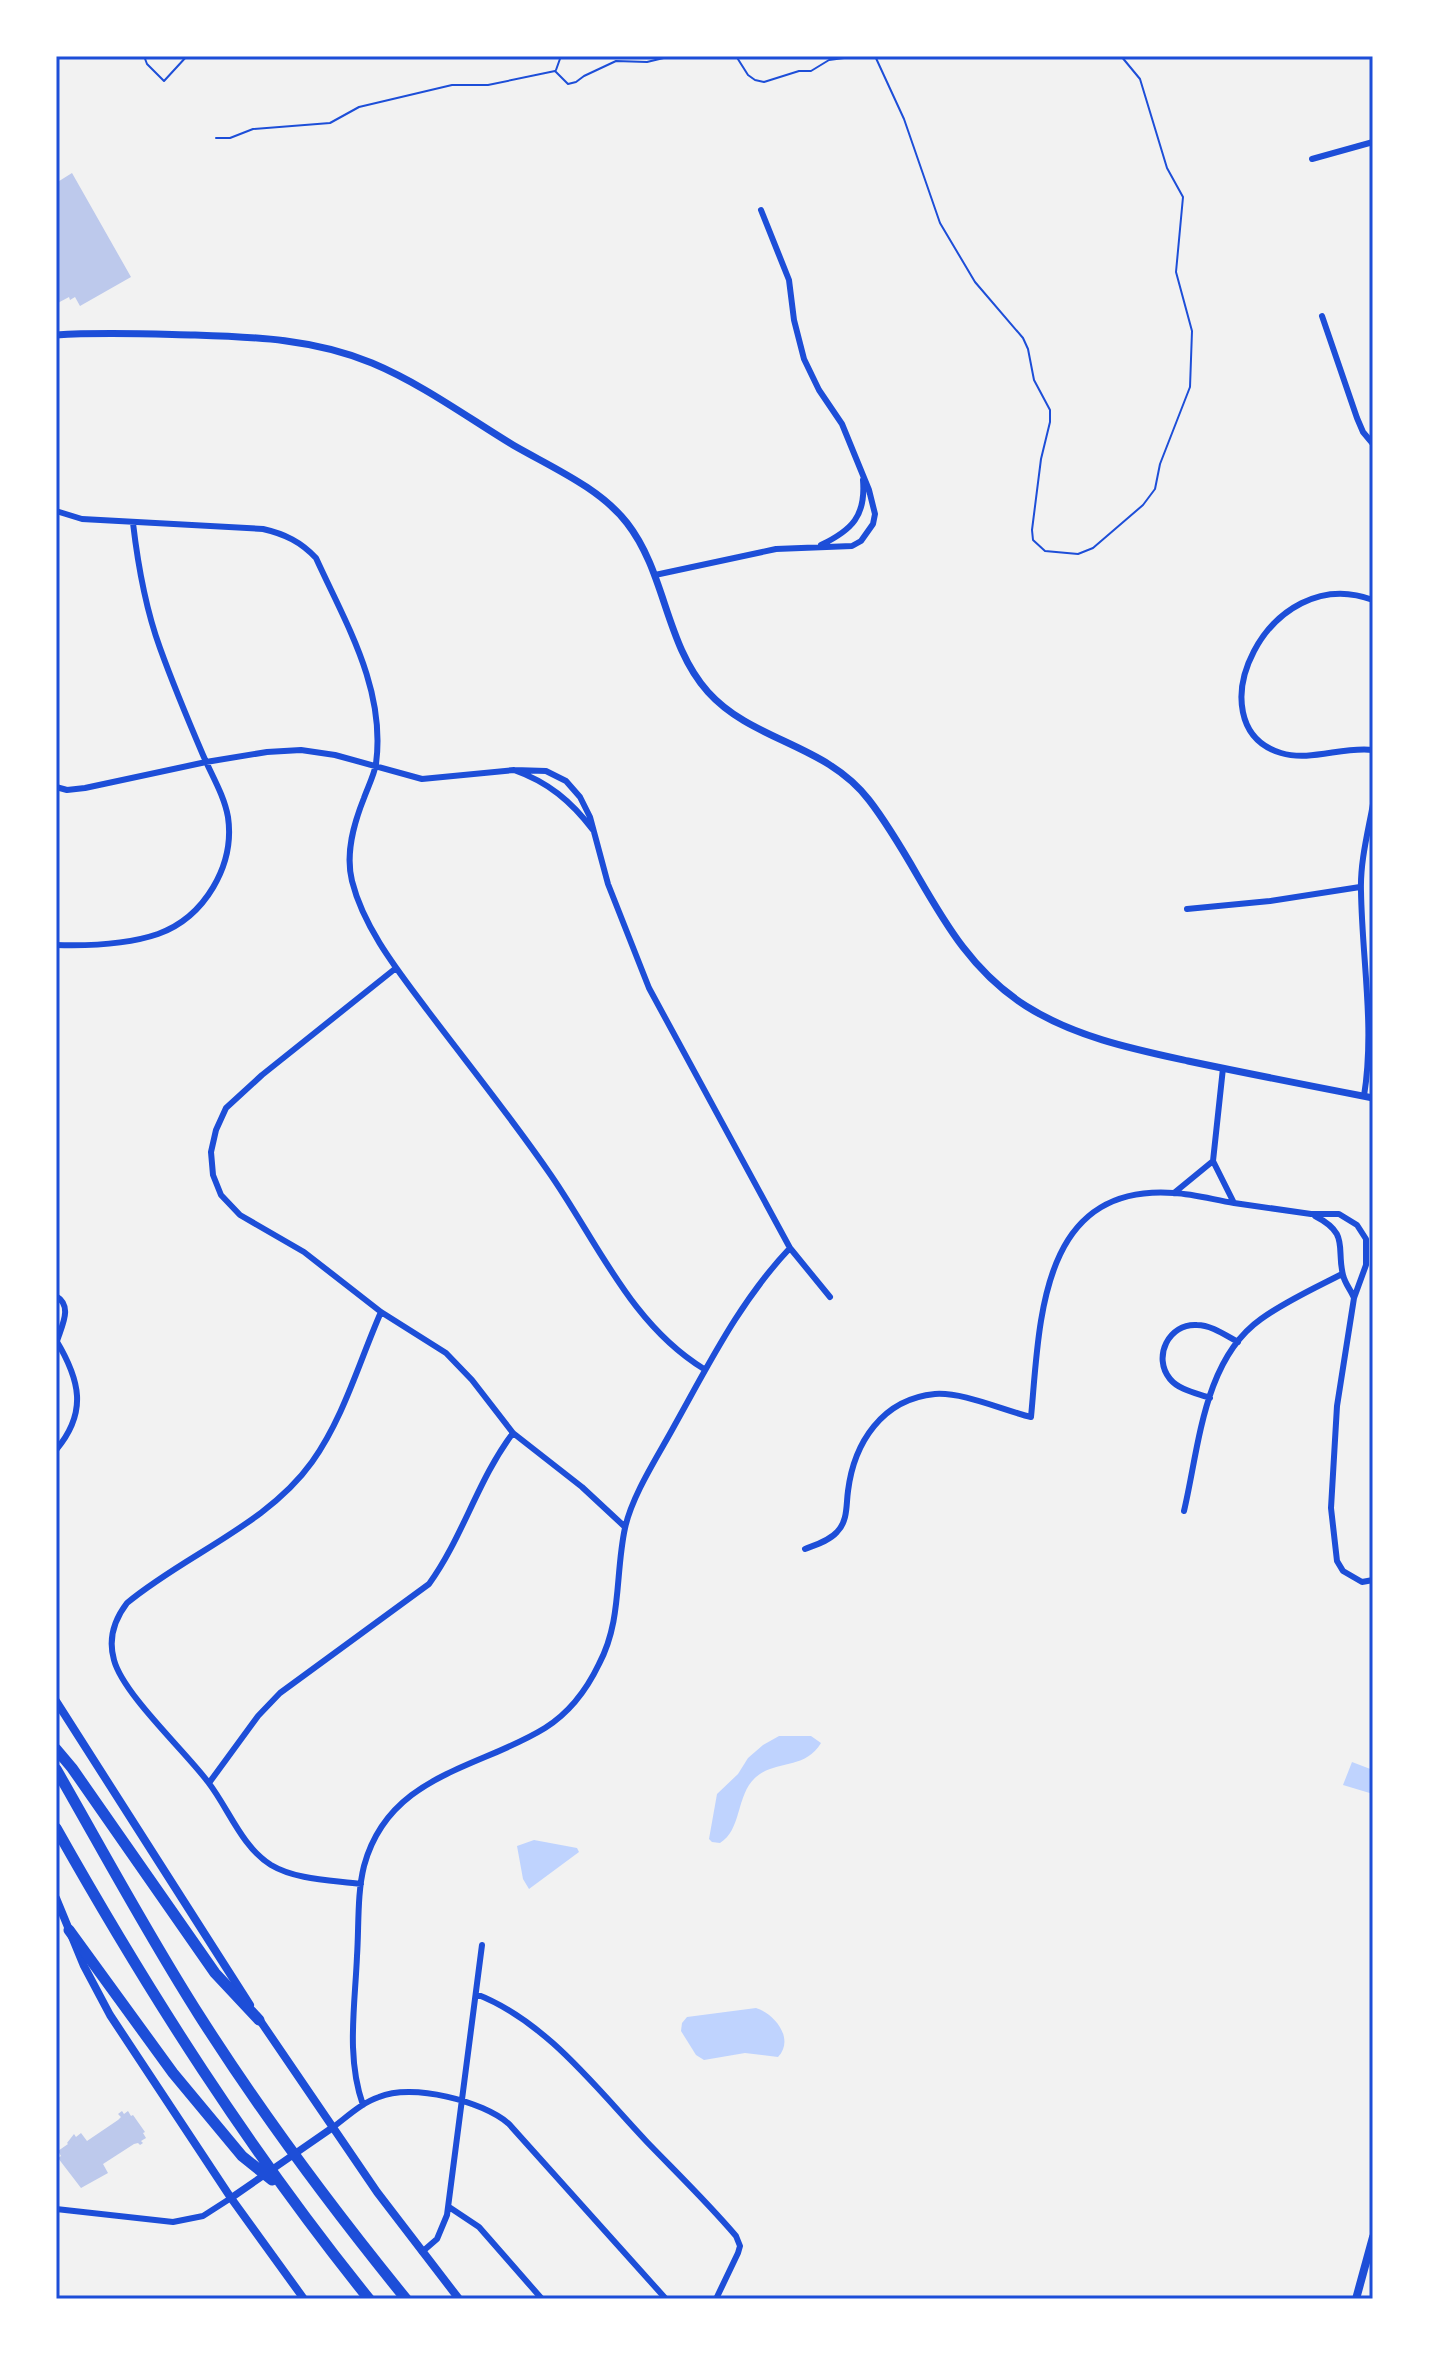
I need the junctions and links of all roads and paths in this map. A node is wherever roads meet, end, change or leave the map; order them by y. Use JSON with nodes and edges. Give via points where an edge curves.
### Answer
{"nodes":[{"id":1,"x":144,"y":56,"type":"edge"},
{"id":2,"x":187,"y":56,"type":"edge"},
{"id":3,"x":561,"y":56,"type":"edge"},
{"id":4,"x":672,"y":56,"type":"edge"},
{"id":5,"x":736,"y":56,"type":"edge"},
{"id":6,"x":859,"y":56,"type":"edge"},
{"id":7,"x":875,"y":56,"type":"edge"},
{"id":8,"x":1121,"y":56,"type":"edge"},
{"id":9,"x":555,"y":71,"type":"junction"},
{"id":10,"x":216,"y":138,"type":"dead end"},
{"id":11,"x":1373,"y":142,"type":"edge"},
{"id":12,"x":1312,"y":159,"type":"dead end"},
{"id":13,"x":761,"y":210,"type":"dead end"},
{"id":14,"x":1322,"y":316,"type":"dead end"},
{"id":15,"x":56,"y":335,"type":"edge"},
{"id":16,"x":1373,"y":444,"type":"edge"},
{"id":17,"x":863,"y":473,"type":"junction"},
{"id":18,"x":56,"y":511,"type":"edge"},
{"id":19,"x":133,"y":523,"type":"junction"},
{"id":20,"x":819,"y":546,"type":"junction"},
{"id":21,"x":655,"y":575,"type":"junction"},
{"id":22,"x":1373,"y":600,"type":"edge"},
{"id":23,"x":1373,"y":750,"type":"edge"},
{"id":24,"x":206,"y":762,"type":"junction"},
{"id":25,"x":376,"y":768,"type":"junction"},
{"id":26,"x":514,"y":770,"type":"junction"},
{"id":27,"x":56,"y":787,"type":"edge"},
{"id":28,"x":1373,"y":804,"type":"edge"},
{"id":29,"x":593,"y":830,"type":"junction"},
{"id":30,"x":1360,"y":887,"type":"junction"},
{"id":31,"x":1187,"y":909,"type":"dead end"},
{"id":32,"x":56,"y":945,"type":"edge"},
{"id":33,"x":396,"y":968,"type":"junction"},
{"id":34,"x":1223,"y":1068,"type":"junction"},
{"id":35,"x":1369,"y":1097,"type":"edge"},
{"id":36,"x":1213,"y":1161,"type":"junction"},
{"id":37,"x":1174,"y":1193,"type":"junction"},
{"id":38,"x":1234,"y":1203,"type":"junction"},
{"id":39,"x":1311,"y":1214,"type":"junction"},
{"id":40,"x":790,"y":1248,"type":"junction"},
{"id":41,"x":1342,"y":1274,"type":"junction"},
{"id":42,"x":56,"y":1296,"type":"edge"},
{"id":43,"x":830,"y":1297,"type":"dead end"},
{"id":44,"x":1354,"y":1298,"type":"junction"},
{"id":45,"x":381,"y":1312,"type":"junction"},
{"id":46,"x":56,"y":1341,"type":"edge"},
{"id":47,"x":1238,"y":1342,"type":"junction"},
{"id":48,"x":704,"y":1369,"type":"junction"},
{"id":49,"x":1210,"y":1398,"type":"junction"},
{"id":50,"x":513,"y":1433,"type":"junction"},
{"id":51,"x":56,"y":1450,"type":"edge"},
{"id":52,"x":1184,"y":1511,"type":"dead end"},
{"id":53,"x":625,"y":1527,"type":"junction"},
{"id":54,"x":805,"y":1549,"type":"dead end"},
{"id":55,"x":1373,"y":1580,"type":"edge"},
{"id":56,"x":56,"y":1701,"type":"edge"},
{"id":57,"x":56,"y":1749,"type":"edge"},
{"id":58,"x":56,"y":1769,"type":"edge"},
{"id":59,"x":209,"y":1783,"type":"junction"},
{"id":60,"x":56,"y":1828,"type":"edge"},
{"id":61,"x":361,"y":1884,"type":"junction"},
{"id":62,"x":58,"y":1902,"type":"edge"},
{"id":63,"x":69,"y":1930,"type":"junction"},
{"id":64,"x":482,"y":1945,"type":"dead end"},
{"id":65,"x":476,"y":1994,"type":"junction"},
{"id":66,"x":259,"y":2020,"type":"junction"},
{"id":67,"x":461,"y":2101,"type":"junction"},
{"id":68,"x":363,"y":2105,"type":"junction"},
{"id":69,"x":332,"y":2128,"type":"junction"},
{"id":70,"x":254,"y":2159,"type":"junction"},
{"id":71,"x":231,"y":2198,"type":"junction"},
{"id":72,"x":449,"y":2207,"type":"junction"},
{"id":73,"x":56,"y":2209,"type":"edge"},
{"id":74,"x":1373,"y":2237,"type":"edge"},
{"id":75,"x":422,"y":2252,"type":"junction"},
{"id":76,"x":304,"y":2299,"type":"edge"},
{"id":77,"x":369,"y":2299,"type":"edge"},
{"id":78,"x":406,"y":2299,"type":"edge"},
{"id":79,"x":459,"y":2299,"type":"edge"},
{"id":80,"x":542,"y":2299,"type":"edge"},
{"id":81,"x":666,"y":2299,"type":"edge"},
{"id":82,"x":716,"y":2299,"type":"edge"},
{"id":83,"x":1356,"y":2299,"type":"edge"}],
"edges":[{"from":1,"to":2,"type":"path","via":[[164,81]]},
{"from":3,"to":9,"type":"path"},
{"from":4,"to":9,"type":"path","via":[[616,61],[568,84]]},
{"from":5,"to":6,"type":"path","via":[[748,75],[764,82],[817,69],[829,60]]},
{"from":7,"to":8,"type":"path","via":[[904,119],[940,223],[975,282],[1023,338],[1034,380],[1050,410],[1033,540],[1045,551],[1078,554],[1093,548],[1155,489],[1190,387],[1192,331],[1176,272],[1183,197],[1167,168],[1140,79]]},
{"from":9,"to":10,"type":"path","via":[[488,85],[452,85],[359,107],[330,123],[253,129]]},
{"from":11,"to":12,"type":"street"},
{"from":13,"to":17,"type":"street","via":[[789,280],[804,359]]},
{"from":14,"to":16,"type":"street","via":[[1357,418]]},
{"from":15,"to":21,"type":"street","via":[[268,338],[318,345],[371,363],[433,394],[602,499],[637,537]]},
{"from":17,"to":20,"type":"street","via":[[862,509],[848,529]]},
{"from":17,"to":20,"type":"street","via":[[875,514],[868,534],[852,546]]},
{"from":18,"to":19,"type":"street"},
{"from":19,"to":24,"type":"street","via":[[137,563],[158,644]]},
{"from":19,"to":25,"type":"street","via":[[263,529],[283,534],[316,558],[362,657],[375,701]]},
{"from":20,"to":21,"type":"street","via":[[776,549]]},
{"from":21,"to":34,"type":"street","via":[[684,656],[698,679],[736,716],[822,758],[852,780],[884,822],[953,937],[1000,986],[1039,1013],[1086,1034]]},
{"from":22,"to":23,"type":"street","via":[[1332,594],[1291,608],[1262,636],[1241,693],[1250,727],[1280,753]]},
{"from":24,"to":25,"type":"street","via":[[301,750]]},
{"from":24,"to":27,"type":"street","via":[[85,788]]},
{"from":24,"to":32,"type":"street","via":[[222,794],[229,846],[208,896],[187,918],[160,933],[124,942]]},
{"from":25,"to":26,"type":"street","via":[[430,779]]},
{"from":25,"to":33,"type":"street","via":[[351,841],[350,864],[357,896]]},
{"from":26,"to":29,"type":"street","via":[[558,791]]},
{"from":26,"to":29,"type":"street","via":[[541,769],[566,781],[584,804]]},
{"from":28,"to":30,"type":"street"},
{"from":29,"to":40,"type":"street","via":[[649,988]]},
{"from":30,"to":31,"type":"street"},
{"from":30,"to":35,"type":"street","via":[[1370,1011]]},
{"from":33,"to":45,"type":"street","via":[[226,1108],[211,1152],[221,1195],[240,1215],[304,1252]]},
{"from":33,"to":48,"type":"street","via":[[548,1171],[631,1300],[660,1335]]},
{"from":34,"to":35,"type":"street"},
{"from":34,"to":36,"type":"street"},
{"from":36,"to":37,"type":"street"},
{"from":36,"to":38,"type":"street"},
{"from":37,"to":38,"type":"street"},
{"from":37,"to":54,"type":"street","via":[[1101,1208],[1061,1248],[1049,1283],[1031,1417],[935,1394],[887,1412],[864,1436],[853,1461],[846,1512],[837,1533]]},
{"from":38,"to":39,"type":"street"},
{"from":39,"to":41,"type":"street","via":[[1338,1237]]},
{"from":39,"to":44,"type":"street","via":[[1345,1216],[1362,1231],[1368,1256]]},
{"from":40,"to":43,"type":"street"},
{"from":40,"to":48,"type":"street"},
{"from":41,"to":44,"type":"street"},
{"from":41,"to":47,"type":"street","via":[[1260,1320]]},
{"from":42,"to":46,"type":"street","via":[[66,1309]]},
{"from":44,"to":55,"type":"street","via":[[1335,1427],[1331,1523],[1343,1571],[1362,1582]]},
{"from":45,"to":50,"type":"street","via":[[446,1353]]},
{"from":45,"to":59,"type":"street","via":[[329,1433],[297,1479],[268,1507],[139,1593],[114,1626],[111,1645],[126,1683]]},
{"from":46,"to":51,"type":"street","via":[[73,1375],[78,1402],[71,1428]]},
{"from":47,"to":49,"type":"street"},
{"from":47,"to":49,"type":"street","via":[[1194,1324],[1179,1329],[1165,1345],[1163,1366],[1172,1381]]},
{"from":48,"to":53,"type":"street"},
{"from":49,"to":52,"type":"street"},
{"from":50,"to":53,"type":"street"},
{"from":50,"to":59,"type":"street","via":[[497,1453],[446,1560],[429,1584],[280,1693]]},
{"from":53,"to":61,"type":"street","via":[[612,1629],[600,1663],[581,1693],[544,1728],[443,1774],[411,1796],[377,1837]]},
{"from":56,"to":66,"type":"main road"},
{"from":57,"to":66,"type":"highway","via":[[215,1973]]},
{"from":58,"to":78,"type":"highway","via":[[187,1996],[306,2171]]},
{"from":59,"to":61,"type":"street","via":[[248,1844],[271,1864],[292,1874]]},
{"from":60,"to":70,"type":"highway"},
{"from":61,"to":68,"type":"street","via":[[352,2065]]},
{"from":62,"to":63,"type":"main road"},
{"from":63,"to":70,"type":"highway","via":[[164,2061],[242,2156]]},
{"from":63,"to":71,"type":"main road","via":[[110,2015]]},
{"from":64,"to":65,"type":"street"},
{"from":65,"to":67,"type":"street"},
{"from":65,"to":82,"type":"street","via":[[532,2025],[733,2233],[739,2242],[737,2256]]},
{"from":66,"to":69,"type":"main road"},
{"from":67,"to":68,"type":"street","via":[[389,2094]]},
{"from":67,"to":72,"type":"street"},
{"from":67,"to":81,"type":"street","via":[[487,2109],[509,2124]]},
{"from":68,"to":69,"type":"street"},
{"from":69,"to":71,"type":"street"},
{"from":69,"to":75,"type":"main road"},
{"from":70,"to":77,"type":"highway"},
{"from":71,"to":73,"type":"street","via":[[203,2216],[173,2222]]},
{"from":71,"to":76,"type":"main road"},
{"from":72,"to":75,"type":"street","via":[[440,2234]]},
{"from":72,"to":80,"type":"street","via":[[479,2227]]},
{"from":74,"to":83,"type":"main road"},
{"from":75,"to":79,"type":"main road"}]}
